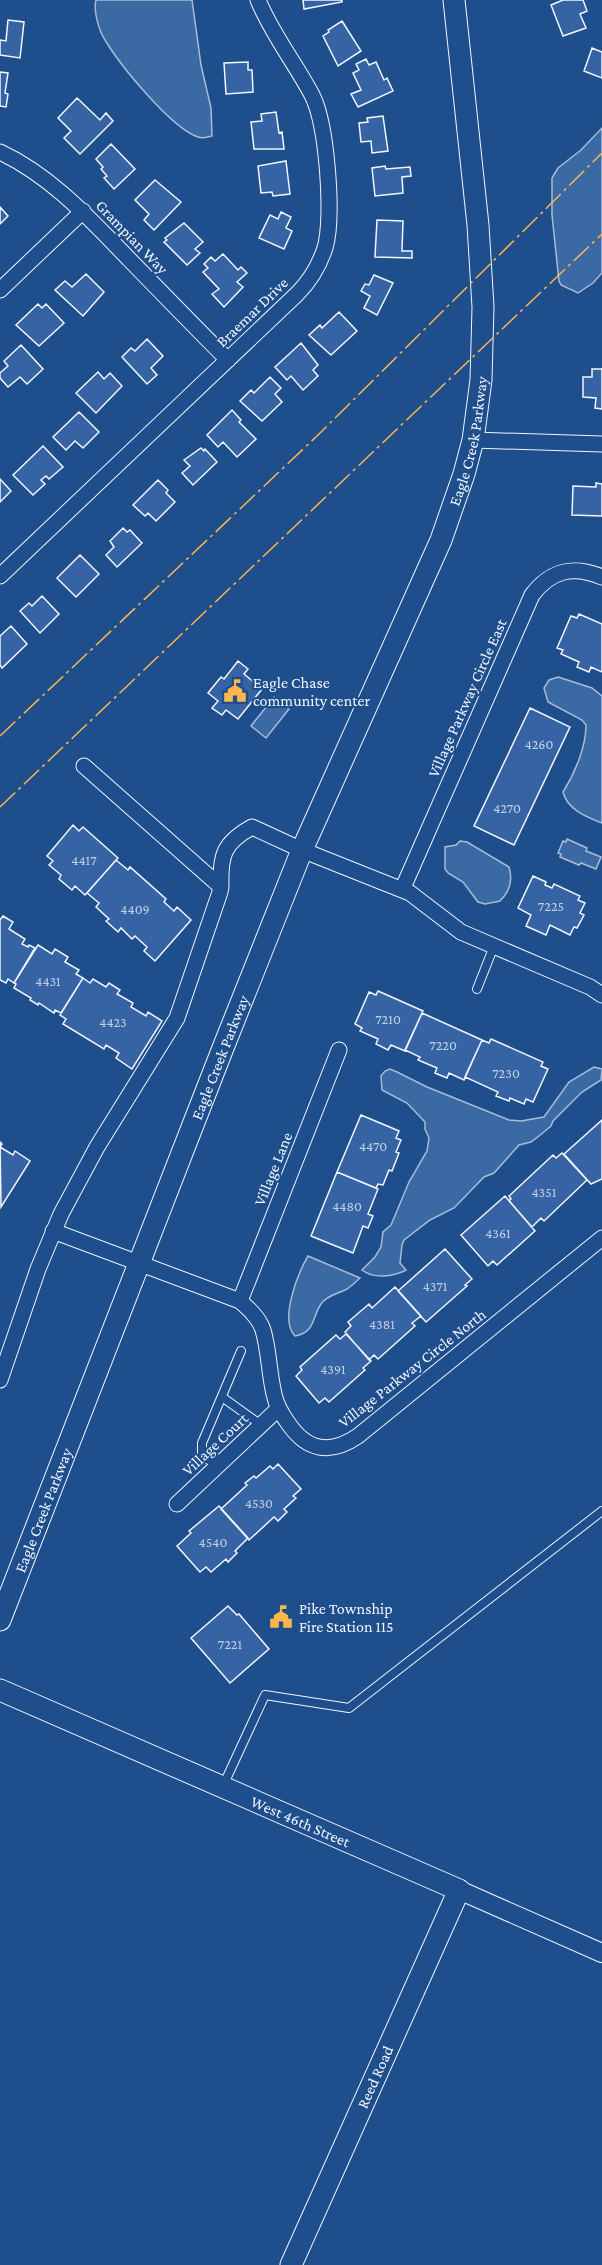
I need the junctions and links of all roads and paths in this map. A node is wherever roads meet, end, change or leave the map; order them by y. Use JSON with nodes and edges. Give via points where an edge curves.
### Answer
{"nodes":[{"id":1,"x":258,"y":0,"type":"edge"},
{"id":2,"x":454,"y":0,"type":"edge"},
{"id":3,"x":0,"y":152,"type":"edge"},
{"id":4,"x":82,"y":211,"type":"junction"},
{"id":5,"x":0,"y":290,"type":"edge"},
{"id":6,"x":228,"y":360,"type":"junction"},
{"id":7,"x":473,"y":440,"type":"junction"},
{"id":8,"x":602,"y":444,"type":"edge"},
{"id":9,"x":0,"y":576,"type":"edge"},
{"id":10,"x":602,"y":577,"type":"edge"},
{"id":11,"x":84,"y":766,"type":"dead end"},
{"id":12,"x":302,"y":850,"type":"junction"},
{"id":13,"x":221,"y":887,"type":"junction"},
{"id":14,"x":402,"y":890,"type":"junction"},
{"id":15,"x":494,"y":946,"type":"junction"},
{"id":16,"x":477,"y":989,"type":"dead end"},
{"id":17,"x":602,"y":995,"type":"edge"},
{"id":18,"x":339,"y":1050,"type":"dead end"},
{"id":19,"x":53,"y":1231,"type":"junction"},
{"id":20,"x":602,"y":1238,"type":"edge"},
{"id":21,"x":140,"y":1265,"type":"junction"},
{"id":22,"x":240,"y":1301,"type":"junction"},
{"id":23,"x":241,"y":1351,"type":"dead end"},
{"id":24,"x":0,"y":1380,"type":"edge"},
{"id":25,"x":222,"y":1397,"type":"junction"},
{"id":26,"x":278,"y":1409,"type":"junction"},
{"id":27,"x":261,"y":1425,"type":"junction"},
{"id":28,"x":217,"y":1467,"type":"junction"},
{"id":29,"x":177,"y":1504,"type":"dead end"},
{"id":30,"x":602,"y":1511,"type":"edge"},
{"id":31,"x":0,"y":1620,"type":"edge"},
{"id":32,"x":0,"y":1690,"type":"edge"},
{"id":33,"x":223,"y":1787,"type":"junction"},
{"id":34,"x":459,"y":1890,"type":"junction"},
{"id":35,"x":602,"y":1953,"type":"edge"},
{"id":36,"x":291,"y":2265,"type":"edge"}],
"edges":[{"from":1,"to":6,"type":"street","name":"Braemar Drive","via":[[320,115],[325,136],[329,227],[322,256],[307,283]]},
{"from":2,"to":7,"type":"main road","name":"Eagle Creek Parkway","via":[[483,307],[481,380]]},
{"from":3,"to":4,"type":"street","name":"Grampian Way","via":[[40,175]]},
{"from":4,"to":5,"type":"street"},
{"from":4,"to":6,"type":"street","name":"Grampian Way"},
{"from":6,"to":9,"type":"street","name":"Braemar Drive"},
{"from":7,"to":8,"type":"street"},
{"from":7,"to":12,"type":"main road","name":"Eagle Creek Parkway","via":[[441,540]]},
{"from":10,"to":14,"type":"street","name":"Village Parkway Circle East","via":[[583,570],[561,573],[547,579],[532,596]]},
{"from":11,"to":13,"type":"street"},
{"from":12,"to":13,"type":"street","via":[[249,828],[230,843],[222,856]]},
{"from":12,"to":14,"type":"street"},
{"from":12,"to":21,"type":"main road","name":"Eagle Creek Parkway"},
{"from":13,"to":19,"type":"street","via":[[177,1018],[88,1161]]},
{"from":14,"to":15,"type":"street","via":[[461,932]]},
{"from":15,"to":16,"type":"lane"},
{"from":15,"to":17,"type":"street"},
{"from":18,"to":22,"type":"street","name":"Village Lane"},
{"from":19,"to":21,"type":"street"},
{"from":19,"to":24,"type":"street"},
{"from":20,"to":26,"type":"street","name":"Village Parkway Circle North","via":[[351,1441],[331,1448],[315,1447],[298,1437]]},
{"from":21,"to":22,"type":"street"},
{"from":21,"to":31,"type":"main road","name":"Eagle Creek Parkway"},
{"from":22,"to":26,"type":"street","name":"Village Parkway Circle North","via":[[255,1315],[263,1332]]},
{"from":23,"to":25,"type":"lane"},
{"from":25,"to":27,"type":"lane"},
{"from":25,"to":28,"type":"lane","via":[[202,1443],[202,1454]]},
{"from":26,"to":27,"type":"street","name":"Village Court"},
{"from":27,"to":28,"type":"street","name":"Village Court"},
{"from":28,"to":29,"type":"street","name":"Village Court"},
{"from":30,"to":33,"type":"lane","via":[[349,1708],[265,1695]]},
{"from":32,"to":33,"type":"main road","name":"West 46th Street"},
{"from":33,"to":34,"type":"main road","name":"West 46th Street"},
{"from":34,"to":35,"type":"street","name":"West 46th Street"},
{"from":34,"to":36,"type":"main road","name":"Reed Road"}]}
